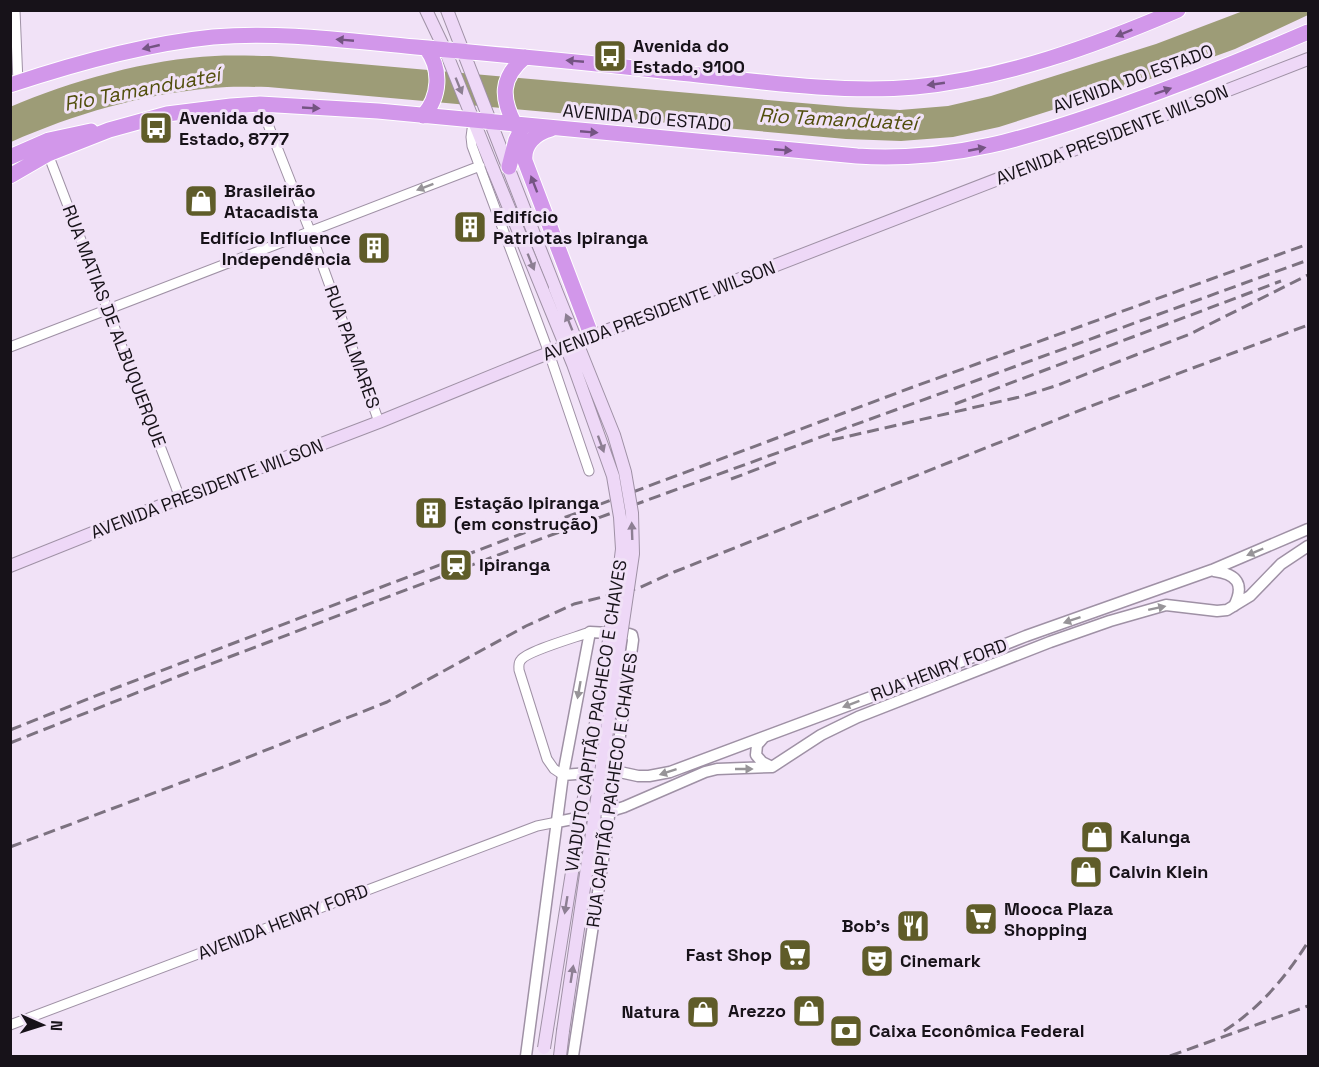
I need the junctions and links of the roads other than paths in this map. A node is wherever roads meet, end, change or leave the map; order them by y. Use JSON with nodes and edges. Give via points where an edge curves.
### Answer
{"nodes":[{"id":1,"x":15,"y":10,"type":"edge"},
{"id":2,"x":426,"y":10,"type":"edge"},
{"id":3,"x":1178,"y":10,"type":"edge"},
{"id":4,"x":447,"y":11,"type":"edge"},
{"id":5,"x":1308,"y":32,"type":"edge"},
{"id":6,"x":426,"y":48,"type":"junction"},
{"id":7,"x":445,"y":50,"type":"junction"},
{"id":8,"x":464,"y":52,"type":"junction"},
{"id":9,"x":525,"y":57,"type":"junction"},
{"id":10,"x":1308,"y":59,"type":"edge"},
{"id":11,"x":14,"y":84,"type":"edge"},
{"id":12,"x":260,"y":104,"type":"junction"},
{"id":13,"x":423,"y":116,"type":"junction"},
{"id":14,"x":473,"y":122,"type":"junction"},
{"id":15,"x":490,"y":123,"type":"junction"},
{"id":16,"x":519,"y":126,"type":"junction"},
{"id":17,"x":552,"y":129,"type":"junction"},
{"id":18,"x":109,"y":130,"type":"junction"},
{"id":19,"x":48,"y":154,"type":"junction"},
{"id":20,"x":10,"y":157,"type":"edge"},
{"id":21,"x":480,"y":166,"type":"junction"},
{"id":22,"x":509,"y":167,"type":"junction"},
{"id":23,"x":10,"y":176,"type":"edge"},
{"id":24,"x":310,"y":231,"type":"junction"},
{"id":25,"x":106,"y":309,"type":"junction"},
{"id":26,"x":592,"y":337,"type":"junction"},
{"id":27,"x":10,"y":347,"type":"edge"},
{"id":28,"x":549,"y":353,"type":"junction"},
{"id":29,"x":379,"y":422,"type":"junction"},
{"id":30,"x":589,"y":471,"type":"dead end"},
{"id":31,"x":180,"y":498,"type":"junction"},
{"id":32,"x":1308,"y":529,"type":"edge"},
{"id":33,"x":1308,"y":546,"type":"edge"},
{"id":34,"x":10,"y":566,"type":"edge"},
{"id":35,"x":1212,"y":570,"type":"junction"},
{"id":36,"x":1234,"y":607,"type":"junction"},
{"id":37,"x":590,"y":632,"type":"junction"},
{"id":38,"x":764,"y":737,"type":"junction"},
{"id":39,"x":772,"y":767,"type":"junction"},
{"id":40,"x":615,"y":771,"type":"junction"},
{"id":41,"x":563,"y":775,"type":"junction"},
{"id":42,"x":610,"y":812,"type":"junction"},
{"id":43,"x":557,"y":822,"type":"junction"},
{"id":44,"x":10,"y":1025,"type":"edge"},
{"id":45,"x":543,"y":1052,"type":"edge"},
{"id":46,"x":526,"y":1056,"type":"edge"},
{"id":47,"x":560,"y":1056,"type":"edge"},
{"id":48,"x":573,"y":1056,"type":"edge"}],
"edges":[{"from":1,"to":11,"type":"street"},
{"from":2,"to":7,"type":"main road","name":"VIADUTO CAPITÃO PACHECO E CHAVES"},
{"from":3,"to":9,"type":"highway","one_way":true,"via":[[1089,47],[990,74],[917,87],[832,87]]},
{"from":4,"to":8,"type":"main road","name":"VIADUTO CAPITÃO PACHECO E CHAVES"},
{"from":17,"to":5,"type":"highway","name":"AVENIDA DO ESTADO","one_way":true,"via":[[879,158],[958,153],[1062,126],[1178,86]]},
{"from":6,"to":7,"type":"highway"},
{"from":6,"to":11,"type":"highway","one_way":true,"via":[[274,36],[216,37],[94,60]]},
{"from":6,"to":13,"type":"highway","via":[[435,65],[437,84],[433,101]]},
{"from":7,"to":8,"type":"highway"},
{"from":7,"to":14,"type":"main road","name":"VIADUTO CAPITÃO PACHECO E CHAVES","one_way":true},
{"from":8,"to":9,"type":"highway"},
{"from":8,"to":15,"type":"main road","name":"VIADUTO CAPITÃO PACHECO E CHAVES"},
{"from":9,"to":16,"type":"highway","via":[[513,68],[505,86],[506,105]]},
{"from":10,"to":26,"type":"main road","name":"AVENIDA PRESIDENTE WILSON"},
{"from":12,"to":13,"type":"highway","name":"AVENIDA DO ESTADO","one_way":true},
{"from":12,"to":18,"type":"highway","name":"AVENIDA DO ESTADO","via":[[167,114]]},
{"from":12,"to":24,"type":"street","name":"RUA PALMARES"},
{"from":13,"to":14,"type":"highway","name":"AVENIDA DO ESTADO"},
{"from":14,"to":15,"type":"highway","name":"AVENIDA DO ESTADO"},
{"from":14,"to":21,"type":"street","via":[[472,146]]},
{"from":14,"to":45,"type":"main road","name":"VIADUTO CAPITÃO PACHECO E CHAVES","one_way":true,"bridge":true,"via":[[573,364],[613,476],[620,518],[622,549],[617,590]]},
{"from":15,"to":16,"type":"highway","name":"AVENIDA DO ESTADO"},
{"from":15,"to":22,"type":"main road","name":"VIADUTO CAPITÃO PACHECO E CHAVES"},
{"from":16,"to":17,"type":"highway","name":"AVENIDA DO ESTADO"},
{"from":16,"to":22,"type":"highway"},
{"from":26,"to":17,"type":"highway","one_way":true,"via":[[525,161],[530,142]]},
{"from":18,"to":19,"type":"highway","name":"AVENIDA DO ESTADO"},
{"from":18,"to":20,"type":"highway","name":"AVENIDA DO ESTADO","via":[[58,138]]},
{"from":19,"to":23,"type":"highway","name":"AVENIDA DO ESTADO"},
{"from":19,"to":25,"type":"street","name":"RUA MATIAS DE ALBUQUERQUE"},
{"from":21,"to":24,"type":"street","one_way":true},
{"from":21,"to":28,"type":"street"},
{"from":47,"to":22,"type":"main road","name":"VIADUTO CAPITÃO PACHECO E CHAVES","one_way":true,"bridge":true,"via":[[630,586],[632,513],[614,435]]},
{"from":24,"to":25,"type":"street"},
{"from":24,"to":29,"type":"street","name":"RUA PALMARES"},
{"from":25,"to":27,"type":"street"},
{"from":25,"to":31,"type":"street","name":"RUA MATIAS DE ALBUQUERQUE"},
{"from":26,"to":28,"type":"main road","name":"AVENIDA PRESIDENTE WILSON"},
{"from":28,"to":29,"type":"main road","name":"AVENIDA PRESIDENTE WILSON"},
{"from":28,"to":30,"type":"street"},
{"from":29,"to":31,"type":"main road","name":"AVENIDA PRESIDENTE WILSON"},
{"from":31,"to":34,"type":"main road","name":"AVENIDA PRESIDENTE WILSON"},
{"from":32,"to":35,"type":"street","name":"RUA HENRY FORD","one_way":true},
{"from":33,"to":36,"type":"street","via":[[1281,564]]},
{"from":35,"to":36,"type":"street","via":[[1227,572],[1236,579],[1240,589]]},
{"from":35,"to":38,"type":"street","name":"RUA HENRY FORD","one_way":true,"via":[[1026,636]]},
{"from":39,"to":36,"type":"street","one_way":true,"via":[[821,735],[858,717],[1100,624],[1166,605],[1217,611]]},
{"from":37,"to":40,"type":"street","name":"RUA CAPITÃO PACHECO E CHAVES","via":[[629,634],[634,638]]},
{"from":37,"to":41,"type":"street","one_way":true},
{"from":37,"to":41,"type":"street","via":[[534,651],[519,663],[547,759]]},
{"from":38,"to":39,"type":"street","via":[[756,755]]},
{"from":38,"to":40,"type":"street","name":"RUA HENRY FORD","one_way":true,"via":[[658,775]]},
{"from":42,"to":39,"type":"street","one_way":true,"via":[[705,772]]},
{"from":40,"to":41,"type":"street","name":"RUA HENRY FORD"},
{"from":40,"to":42,"type":"street","name":"RUA CAPITÃO PACHECO E CHAVES"},
{"from":41,"to":43,"type":"street"},
{"from":42,"to":43,"type":"street"},
{"from":42,"to":48,"type":"street","name":"RUA CAPITÃO PACHECO E CHAVES"},
{"from":43,"to":44,"type":"street","name":"AVENIDA HENRY FORD","via":[[537,826]]},
{"from":43,"to":46,"type":"street"}]}
